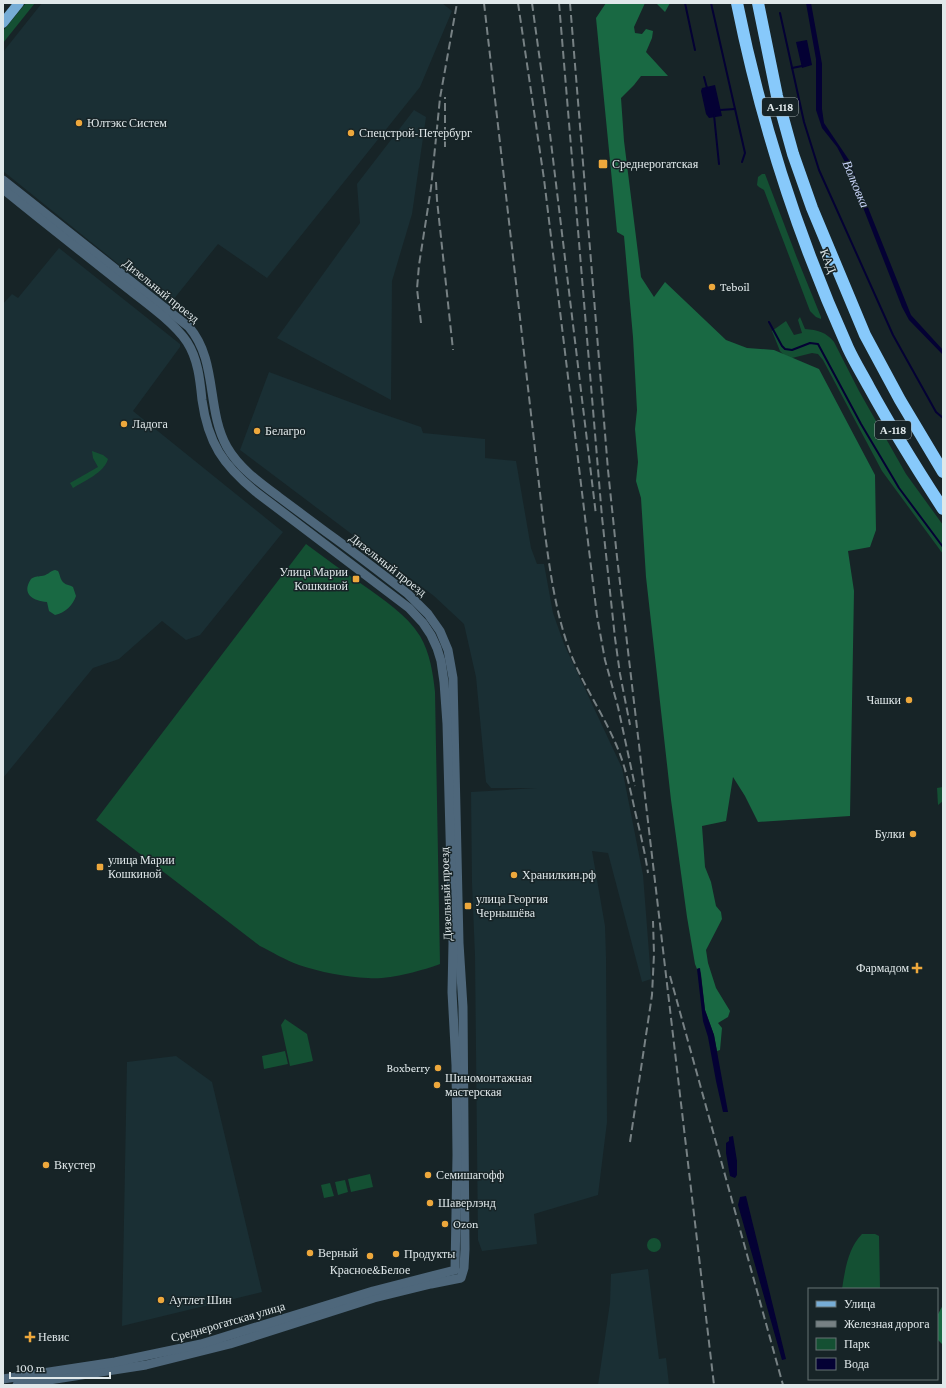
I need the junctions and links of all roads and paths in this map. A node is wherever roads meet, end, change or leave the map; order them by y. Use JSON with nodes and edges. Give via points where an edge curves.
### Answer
{"nodes":[{"id":1,"x":19,"y":3,"type":"edge"},
{"id":2,"x":737,"y":3,"type":"edge"},
{"id":3,"x":758,"y":3,"type":"edge"},
{"id":4,"x":3,"y":23,"type":"edge"},
{"id":5,"x":3,"y":180,"type":"edge"},
{"id":6,"x":3,"y":189,"type":"edge"},
{"id":7,"x":943,"y":472,"type":"edge"},
{"id":8,"x":943,"y":509,"type":"edge"},
{"id":9,"x":455,"y":1270,"type":"joint"},
{"id":10,"x":461,"y":1278,"type":"joint"},
{"id":11,"x":3,"y":1379,"type":"edge"},
{"id":12,"x":17,"y":1385,"type":"edge"}],
"edges":[{"from":1,"to":4,"type":"main road"},
{"from":2,"to":8,"type":"highway","name":"КАД","number":"А-118","via":[[776,159],[816,271],[848,348],[902,446]]},
{"from":3,"to":7,"type":"highway","name":"КАД","number":"А-118","via":[[777,96],[793,154],[815,216],[865,335]]},
{"from":5,"to":10,"type":"street","name":"Дизельный проезд","via":[[189,327],[203,350],[214,412],[229,451],[264,485],[424,608],[446,644],[452,664],[454,687],[462,1007],[464,1268]]},
{"from":6,"to":9,"type":"street","name":"Дизельный проезд","via":[[180,332],[195,357],[208,429],[227,465],[256,492],[409,608],[423,623],[437,648],[444,682],[448,758],[457,1122]]},
{"from":9,"to":11,"type":"street","name":"Среднерогатская улица","via":[[373,1291],[201,1344],[115,1362]]},
{"from":10,"to":12,"type":"street","name":"Среднерогатская улица","via":[[374,1298],[230,1344],[146,1365]]}]}
